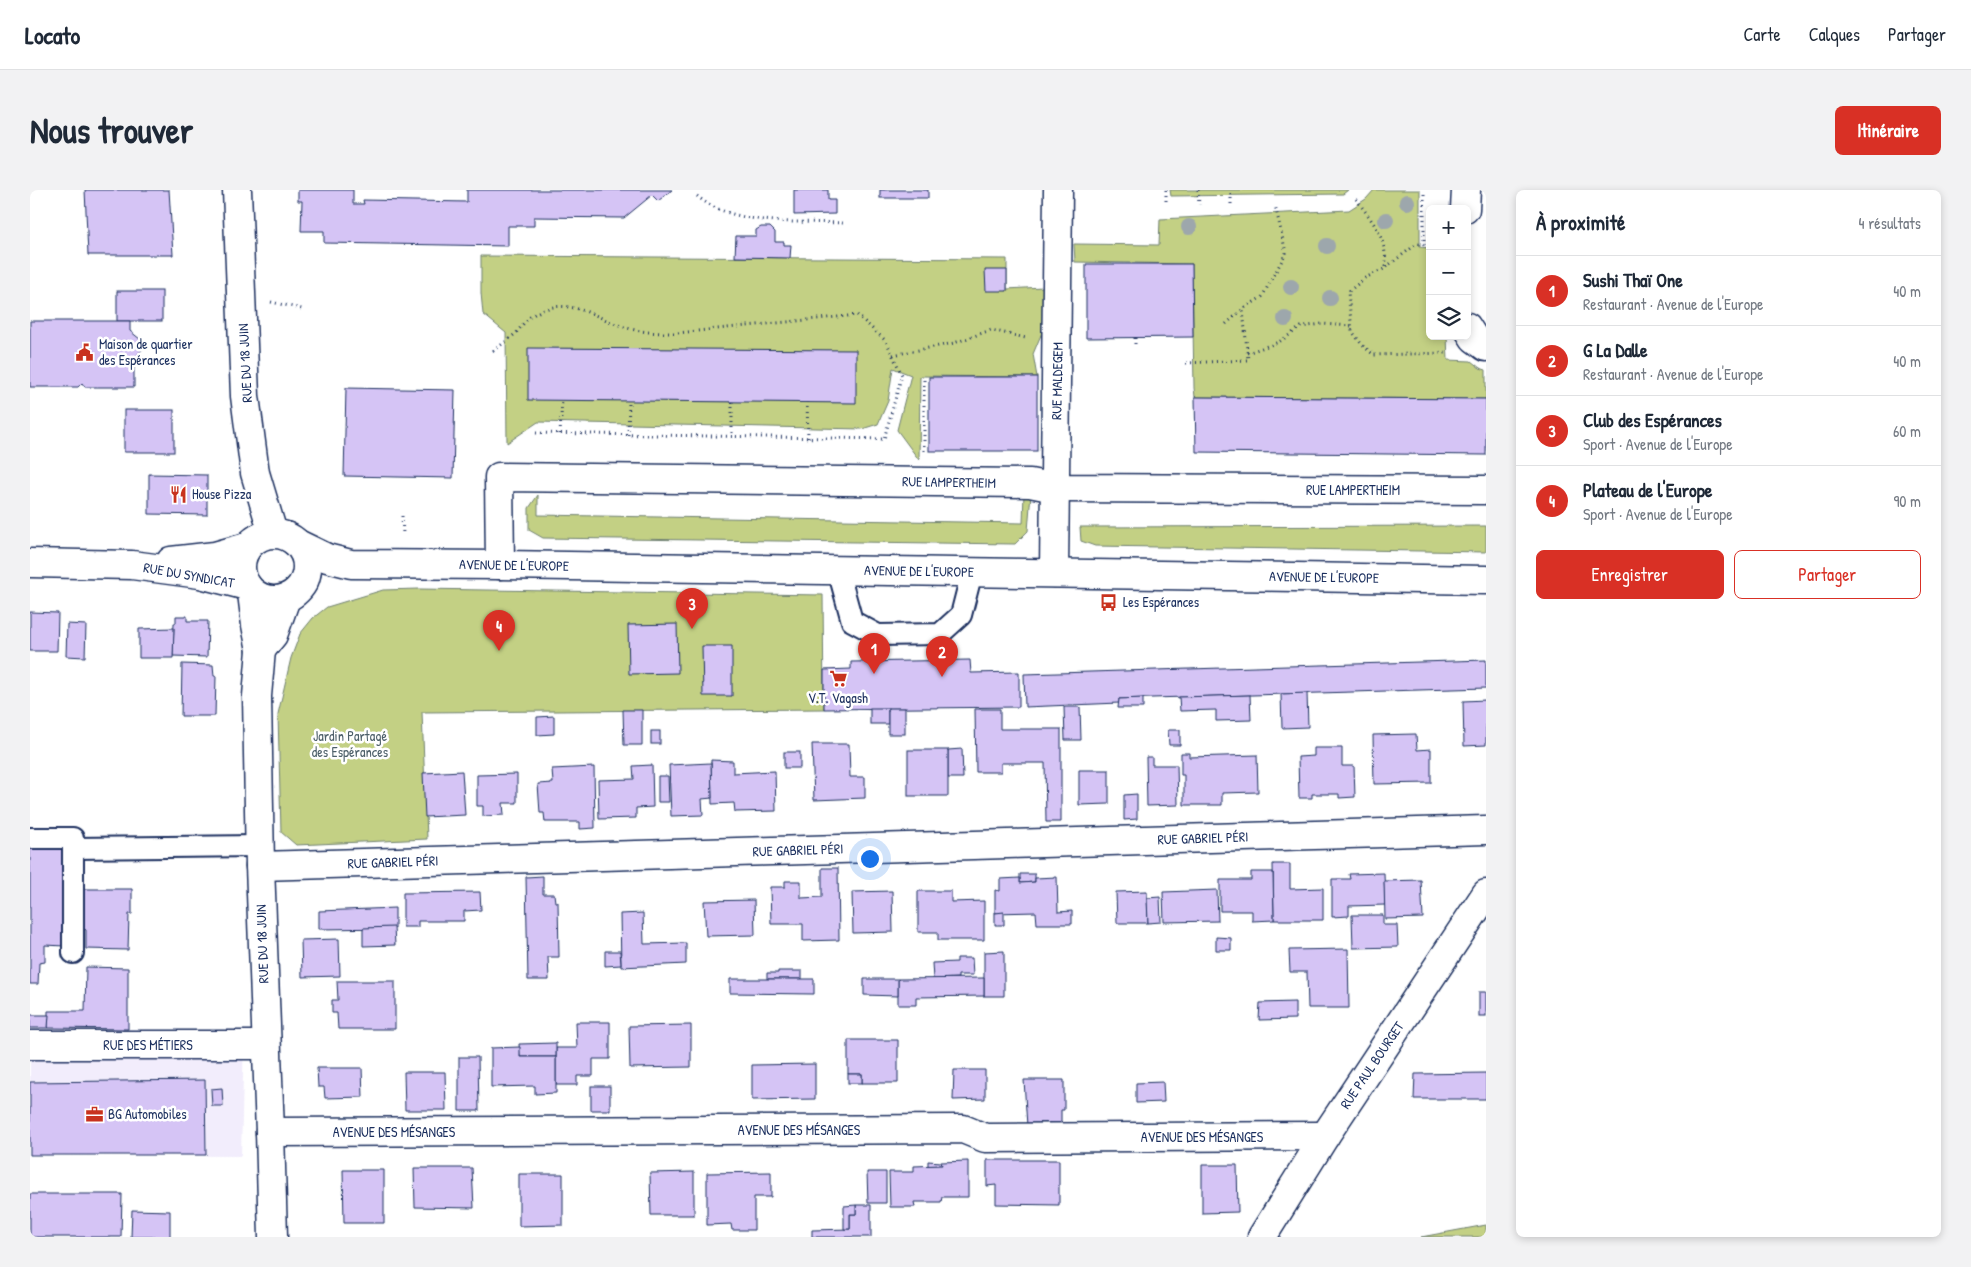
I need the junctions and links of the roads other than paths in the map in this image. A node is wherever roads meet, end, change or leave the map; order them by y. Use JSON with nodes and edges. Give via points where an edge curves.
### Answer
{"nodes":[{"id":1,"x":238,"y":190,"type":"edge"},
{"id":2,"x":1058,"y":190,"type":"edge"},
{"id":3,"x":1466,"y":190,"type":"edge"},
{"id":4,"x":1465,"y":205,"type":"edge"},
{"id":5,"x":1471,"y":333,"type":"edge"},
{"id":6,"x":1486,"y":347,"type":"edge"},
{"id":7,"x":1055,"y":488,"type":"junction"},
{"id":8,"x":1486,"y":490,"type":"edge"},
{"id":9,"x":273,"y":534,"type":"junction"},
{"id":10,"x":298,"y":544,"type":"junction"},
{"id":11,"x":246,"y":547,"type":"junction"},
{"id":12,"x":30,"y":563,"type":"edge"},
{"id":13,"x":351,"y":564,"type":"junction"},
{"id":14,"x":132,"y":565,"type":"junction"},
{"id":15,"x":500,"y":565,"type":"junction"},
{"id":16,"x":838,"y":570,"type":"junction"},
{"id":17,"x":972,"y":572,"type":"junction"},
{"id":18,"x":1054,"y":573,"type":"junction"},
{"id":19,"x":1486,"y":580,"type":"edge"},
{"id":20,"x":249,"y":590,"type":"junction"},
{"id":21,"x":294,"y":592,"type":"junction"},
{"id":22,"x":262,"y":650,"type":"junction"},
{"id":23,"x":1486,"y":830,"type":"edge"},
{"id":24,"x":30,"y":838,"type":"edge"},
{"id":25,"x":74,"y":848,"type":"junction"},
{"id":26,"x":260,"y":856,"type":"junction"},
{"id":27,"x":1486,"y":894,"type":"edge"},
{"id":28,"x":73,"y":953,"type":"dead end"},
{"id":29,"x":30,"y":1045,"type":"edge"},
{"id":30,"x":266,"y":1045,"type":"junction"},
{"id":31,"x":270,"y":1132,"type":"junction"},
{"id":32,"x":1325,"y":1136,"type":"junction"},
{"id":33,"x":273,"y":1237,"type":"edge"},
{"id":34,"x":1262,"y":1237,"type":"edge"}],
"edges":[{"from":1,"to":9,"type":"street","name":"RUE DU 18 JUIN","via":[[246,396],[255,473]]},
{"from":2,"to":7,"type":"street","name":"RUE MALDEGEM"},
{"from":3,"to":4,"type":"street"},
{"from":5,"to":6,"type":"street"},
{"from":7,"to":8,"type":"street","name":"RUE LAMPERTHEIM"},
{"from":7,"to":15,"type":"street","name":"RUE LAMPERTHEIM","via":[[1030,483],[498,477]]},
{"from":7,"to":18,"type":"street","name":"RUE MALDEGEM"},
{"from":9,"to":10,"type":"street","via":[[284,535]]},
{"from":9,"to":11,"type":"street","via":[[262,536]]},
{"from":10,"to":13,"type":"street","name":"AVENUE DE L'EUROPE","via":[[327,558]]},
{"from":10,"to":21,"type":"street","via":[[304,552],[307,568],[306,576]]},
{"from":11,"to":14,"type":"street","name":"RUE DU SYNDICAT","via":[[215,556]]},
{"from":11,"to":20,"type":"street","via":[[241,567],[242,579]]},
{"from":12,"to":14,"type":"street","name":"RUE DU SYNDICAT"},
{"from":13,"to":15,"type":"street","name":"AVENUE DE L'EUROPE"},
{"from":13,"to":21,"type":"street","name":"AVENUE DE L'EUROPE","via":[[328,572]]},
{"from":14,"to":20,"type":"street","name":"RUE DU SYNDICAT","via":[[200,574]]},
{"from":15,"to":16,"type":"street","name":"AVENUE DE L'EUROPE"},
{"from":16,"to":17,"type":"street","name":"AVENUE DE L'EUROPE"},
{"from":16,"to":17,"type":"lane","via":[[852,621],[878,635],[940,634],[961,615]]},
{"from":17,"to":18,"type":"street","name":"AVENUE DE L'EUROPE"},
{"from":18,"to":19,"type":"street","name":"AVENUE DE L'EUROPE"},
{"from":20,"to":21,"type":"street","via":[[268,600]]},
{"from":20,"to":22,"type":"street","name":"RUE DU 18 JUIN"},
{"from":21,"to":22,"type":"street","name":"RUE DU 18 JUIN"},
{"from":22,"to":26,"type":"street","name":"RUE DU 18 JUIN","via":[[257,696]]},
{"from":23,"to":26,"type":"street","name":"RUE GABRIEL PÉRI"},
{"from":24,"to":25,"type":"lane","via":[[73,838]]},
{"from":25,"to":26,"type":"lane"},
{"from":25,"to":28,"type":"lane"},
{"from":26,"to":30,"type":"street","name":"RUE DU 18 JUIN"},
{"from":27,"to":32,"type":"street","name":"RUE PAUL BOURGET"},
{"from":29,"to":30,"type":"street","name":"RUE DES MÉTIERS"},
{"from":30,"to":31,"type":"street","name":"RUE DU 18 JUIN"},
{"from":31,"to":32,"type":"street","name":"AVENUE DES MÉSANGES","via":[[963,1129],[985,1138]]},
{"from":31,"to":33,"type":"street","name":"RUE DU 18 JUIN"},
{"from":32,"to":34,"type":"street","name":"RUE PAUL BOURGET"}]}
